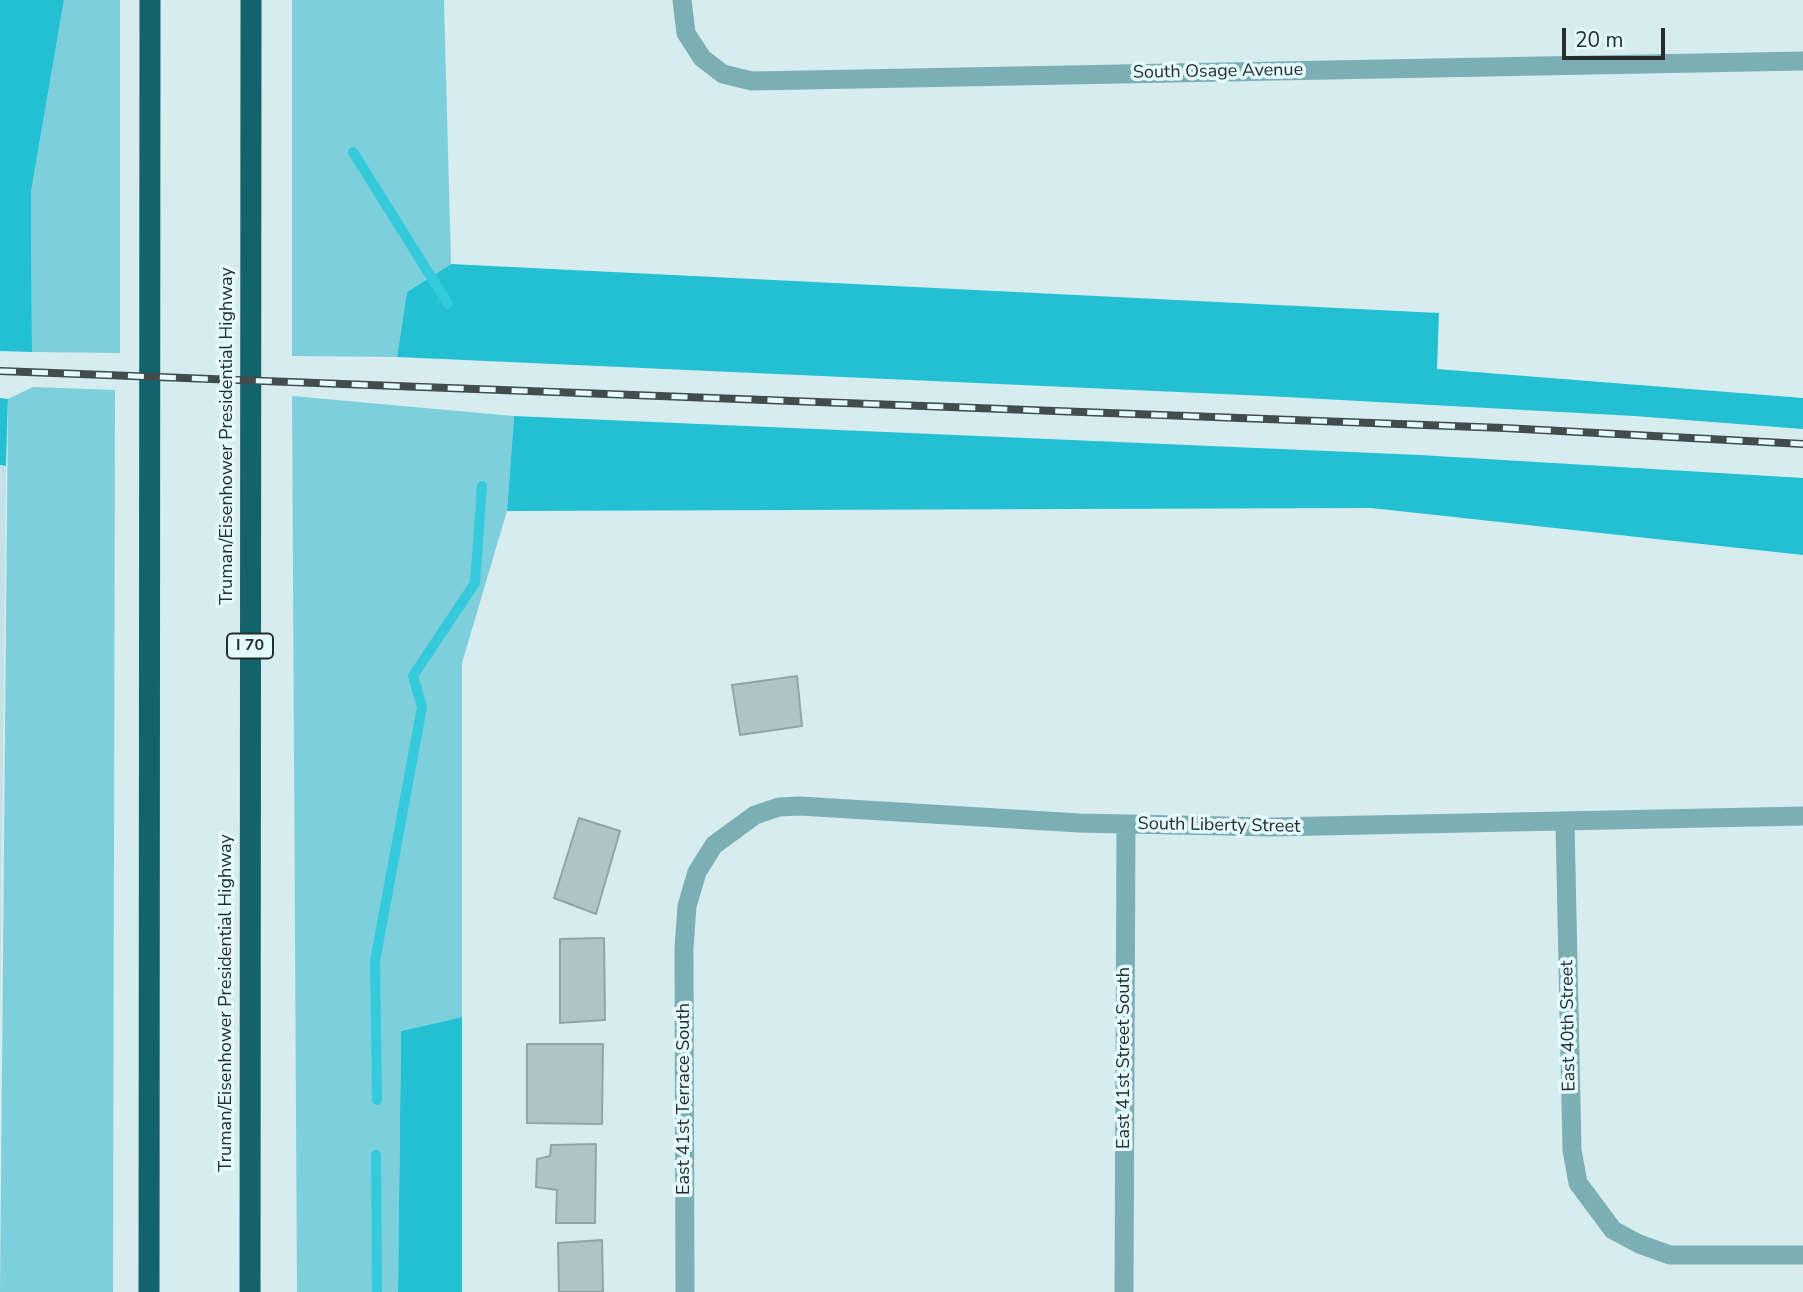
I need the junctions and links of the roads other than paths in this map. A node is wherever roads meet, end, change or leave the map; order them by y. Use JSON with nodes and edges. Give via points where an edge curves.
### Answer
{"nodes":[{"id":1,"x":150,"y":0,"type":"edge"},
{"id":2,"x":251,"y":0,"type":"edge"},
{"id":3,"x":682,"y":0,"type":"edge"},
{"id":4,"x":1803,"y":61,"type":"edge"},
{"id":5,"x":1803,"y":817,"type":"edge"},
{"id":6,"x":1565,"y":823,"type":"junction"},
{"id":7,"x":1126,"y":825,"type":"junction"},
{"id":8,"x":687,"y":906,"type":"joint"},
{"id":9,"x":1803,"y":1255,"type":"edge"},
{"id":10,"x":149,"y":1292,"type":"edge"},
{"id":11,"x":250,"y":1292,"type":"edge"},
{"id":12,"x":685,"y":1292,"type":"edge"},
{"id":13,"x":1124,"y":1292,"type":"edge"}],
"edges":[{"from":1,"to":10,"type":"highway"},
{"from":2,"to":11,"type":"highway","name":"Truman/Eisenhower Presidential Highway","number":"I 70"},
{"from":3,"to":4,"type":"street","name":"South Osage Avenue","via":[[686,33],[702,58],[723,74],[752,80]]},
{"from":5,"to":6,"type":"street","name":"South Liberty Street"},
{"from":6,"to":7,"type":"street","name":"South Liberty Street"},
{"from":6,"to":9,"type":"street","name":"East 40th Street","via":[[1572,1150],[1578,1183],[1613,1230],[1670,1255]]},
{"from":7,"to":8,"type":"street","name":"South Liberty Street","via":[[779,807],[755,815],[714,845],[697,873]]},
{"from":7,"to":13,"type":"street","name":"East 41st Street South"},
{"from":8,"to":12,"type":"street","name":"East 41st Terrace South"}]}
